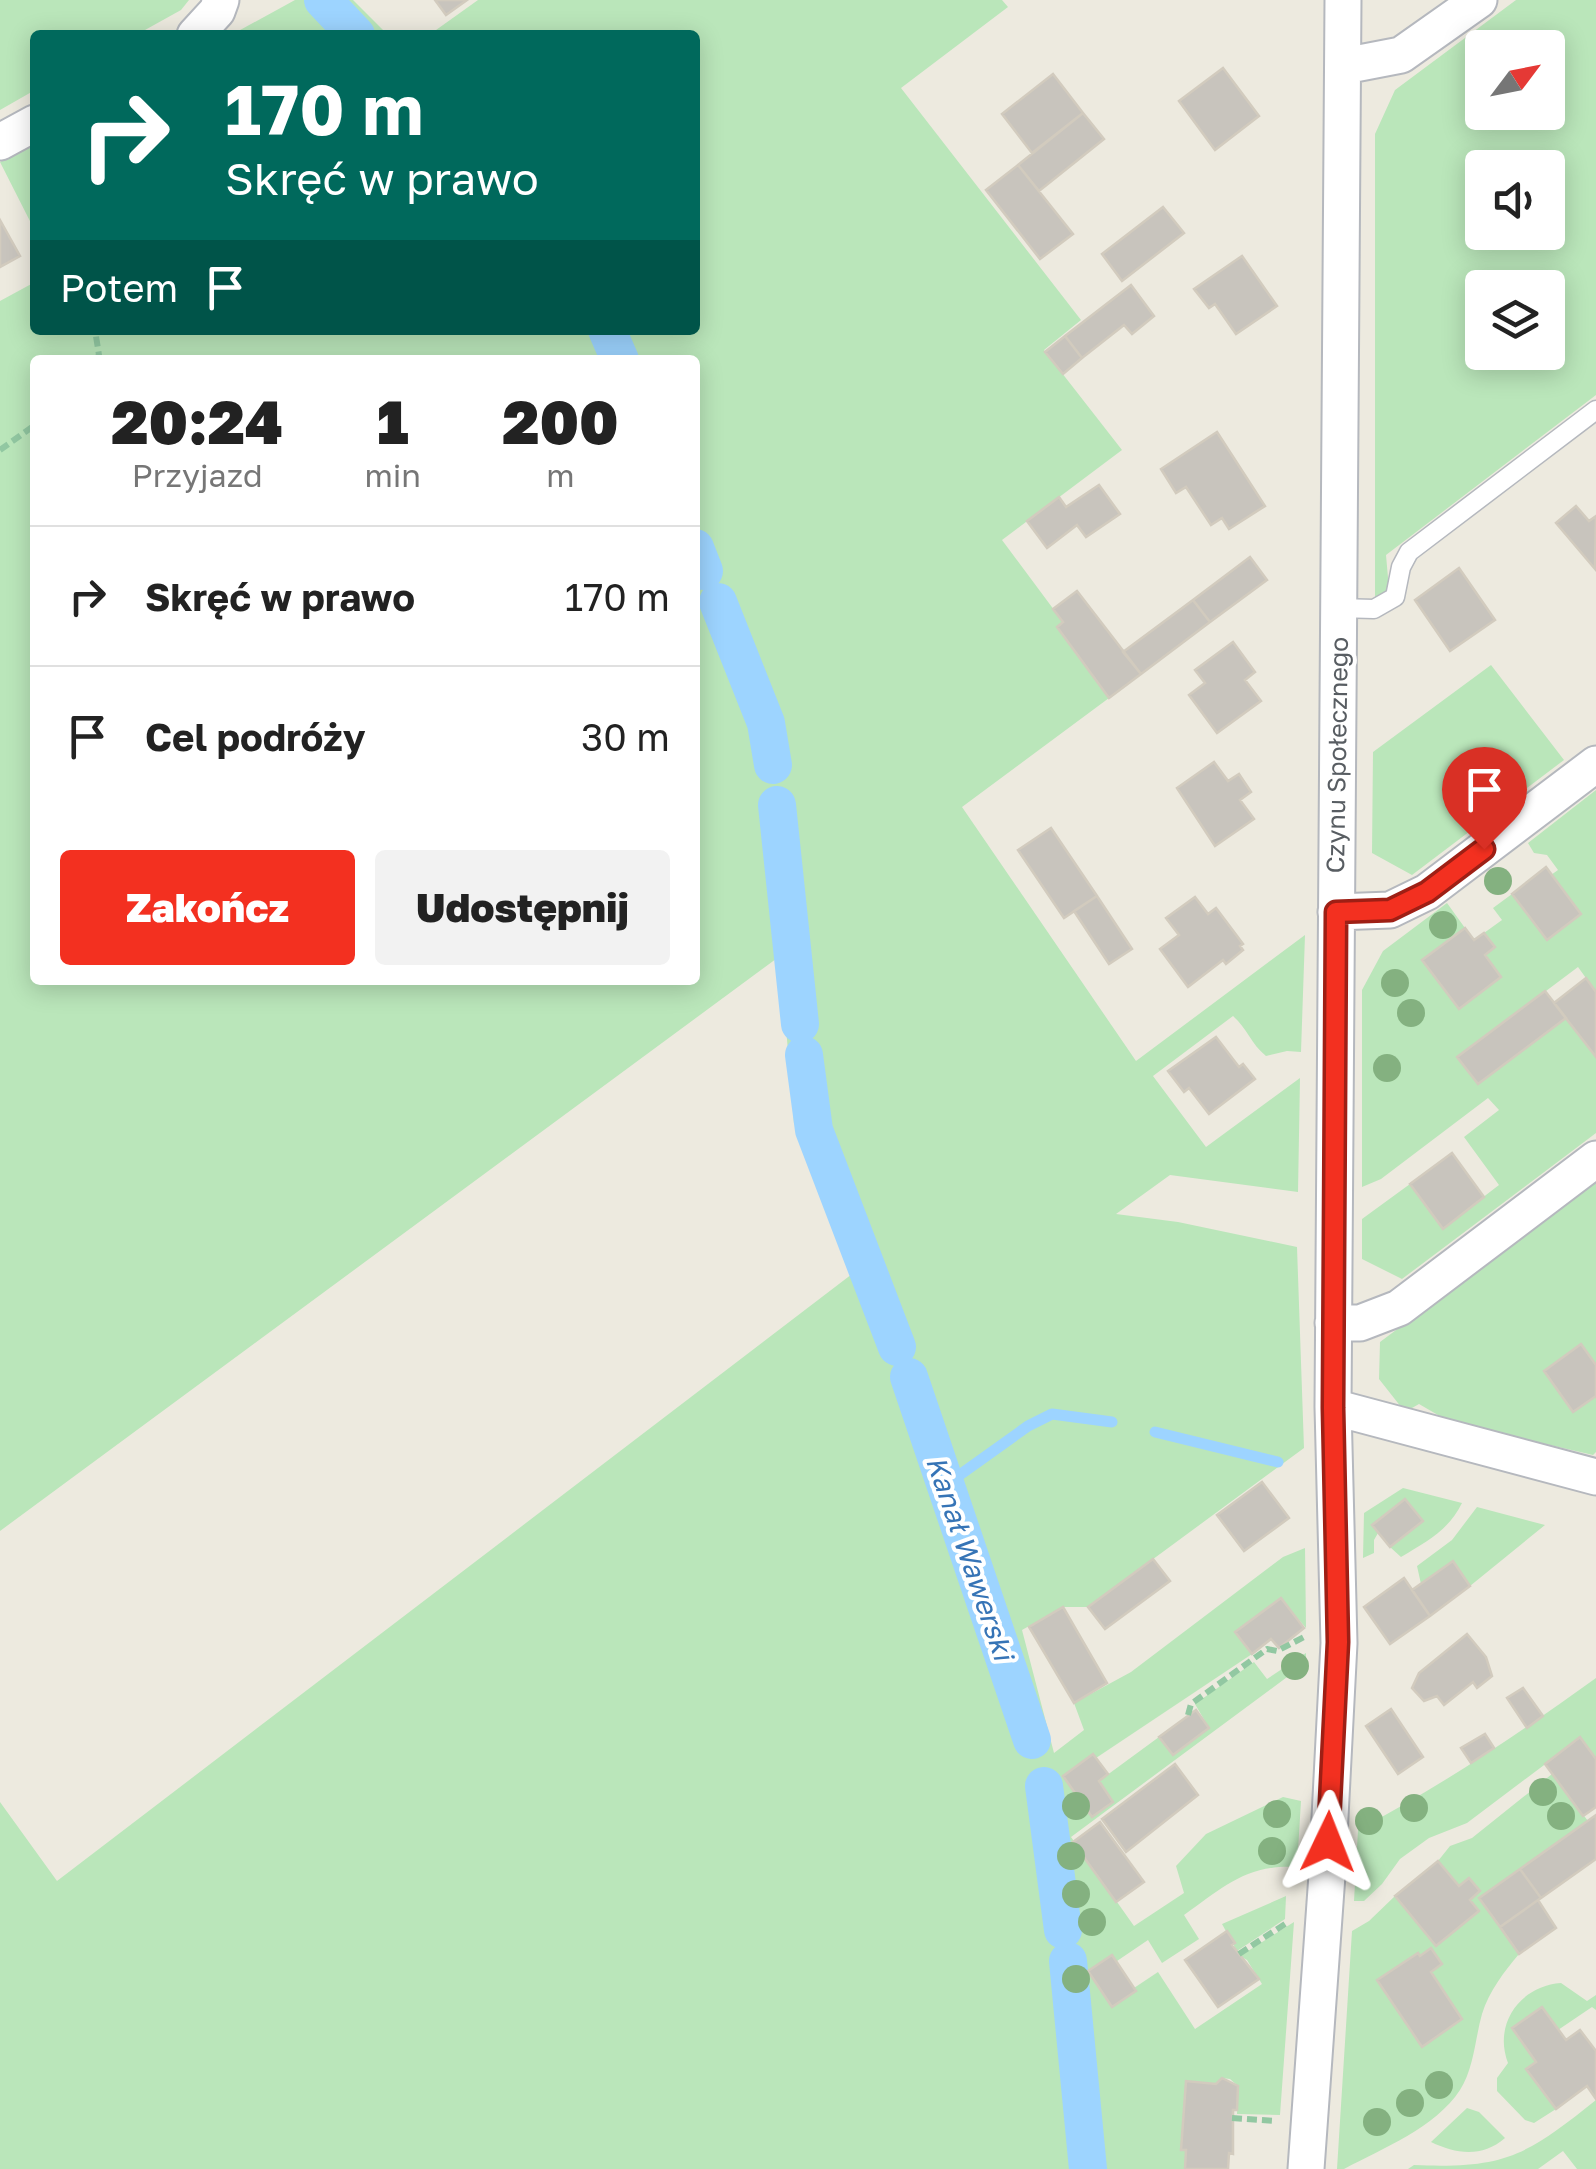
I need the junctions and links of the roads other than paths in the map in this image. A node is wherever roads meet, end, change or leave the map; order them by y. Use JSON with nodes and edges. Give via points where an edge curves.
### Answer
{"nodes":[{"id":1,"x":221,"y":0,"type":"edge"},
{"id":2,"x":1343,"y":0,"type":"edge"},
{"id":3,"x":1478,"y":0,"type":"edge"},
{"id":4,"x":200,"y":30,"type":"edge"},
{"id":5,"x":1344,"y":66,"type":"junction"},
{"id":6,"x":30,"y":125,"type":"edge"},
{"id":7,"x":0,"y":142,"type":"edge"},
{"id":8,"x":1596,"y":410,"type":"edge"},
{"id":9,"x":1338,"y":608,"type":"junction"},
{"id":10,"x":1596,"y":764,"type":"edge"},
{"id":11,"x":1336,"y":912,"type":"junction"},
{"id":12,"x":1596,"y":1159,"type":"edge"},
{"id":13,"x":1333,"y":1323,"type":"junction"},
{"id":14,"x":1333,"y":1408,"type":"junction"},
{"id":15,"x":1596,"y":1477,"type":"edge"},
{"id":16,"x":1306,"y":2169,"type":"edge"}],
"edges":[{"from":1,"to":4,"type":"street"},
{"from":2,"to":5,"type":"street","name":"Czynu Społecznego"},
{"from":3,"to":5,"type":"street","via":[[1401,55]]},
{"from":5,"to":9,"type":"street","name":"Czynu Społecznego"},
{"from":6,"to":7,"type":"street"},
{"from":8,"to":9,"type":"lane","via":[[1408,552],[1395,597],[1374,609]]},
{"from":9,"to":11,"type":"street","name":"Czynu Społecznego"},
{"from":10,"to":11,"type":"street","via":[[1427,892],[1390,910]]},
{"from":11,"to":13,"type":"street","name":"Czynu Społecznego"},
{"from":12,"to":13,"type":"street","via":[[1399,1308],[1360,1323]]},
{"from":13,"to":14,"type":"street","name":"Czynu Społecznego"},
{"from":14,"to":15,"type":"street"},
{"from":14,"to":16,"type":"street","name":"Czynu Społecznego","via":[[1338,1642]]}]}
